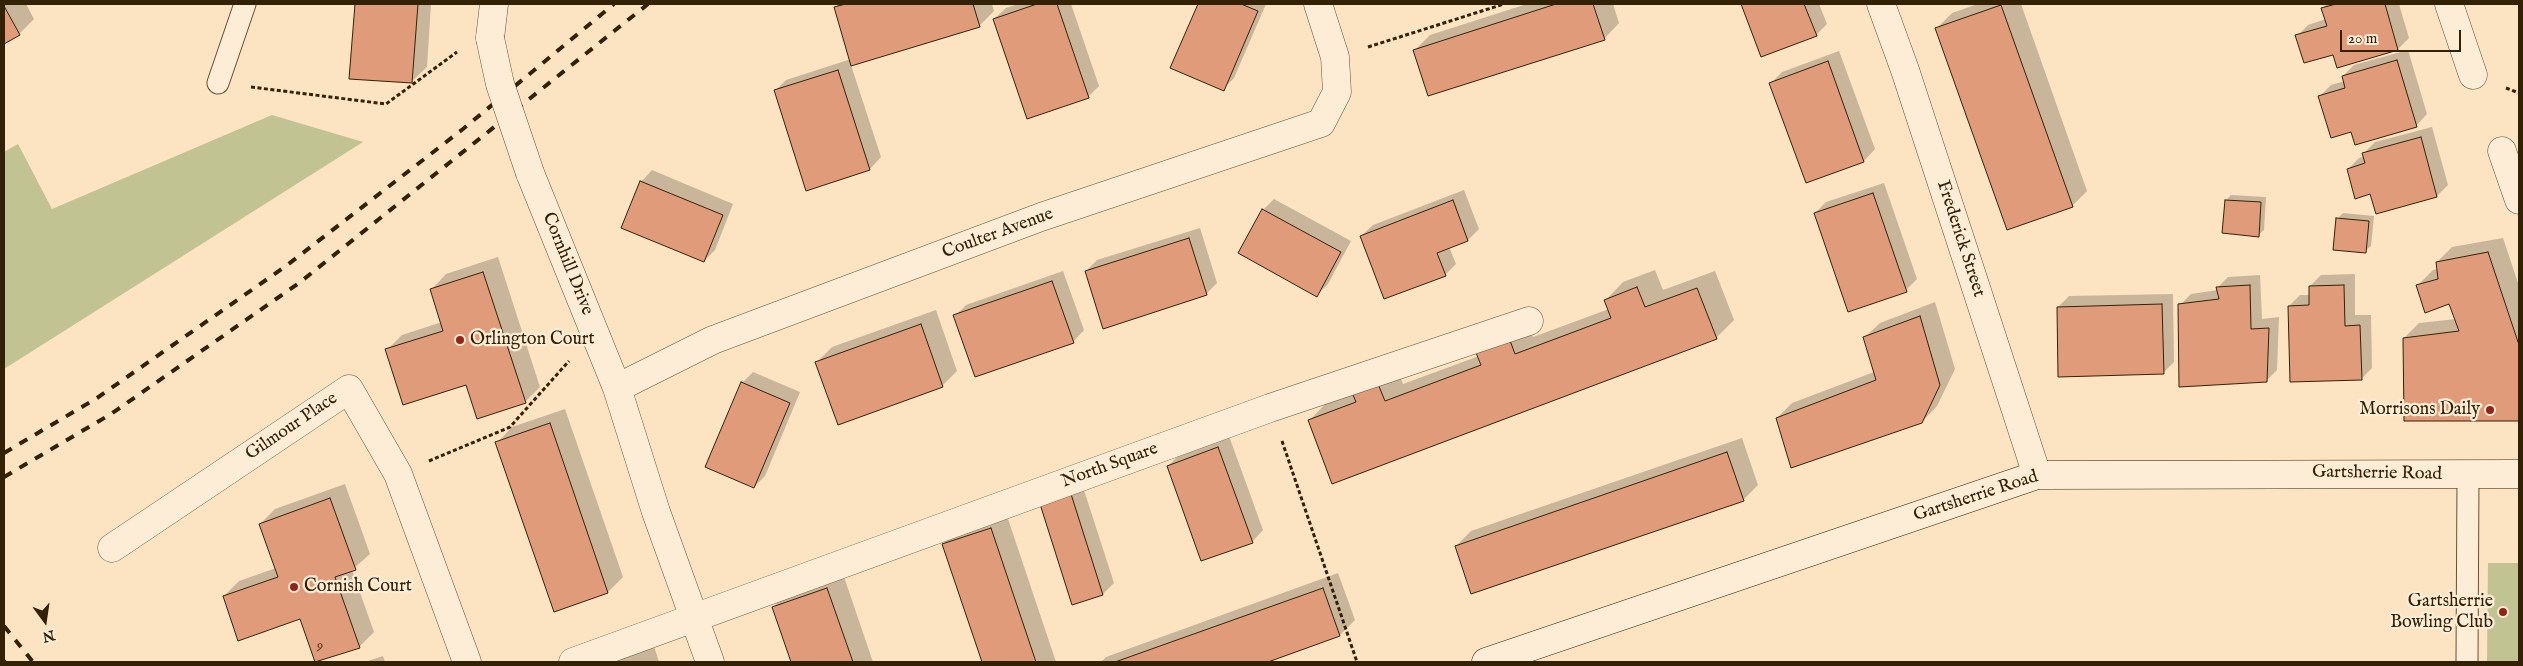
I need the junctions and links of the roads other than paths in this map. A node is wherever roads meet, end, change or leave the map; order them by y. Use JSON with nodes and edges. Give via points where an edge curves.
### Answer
{"nodes":[{"id":1,"x":246,"y":4,"type":"edge"},
{"id":2,"x":1318,"y":4,"type":"edge"},
{"id":3,"x":1881,"y":4,"type":"edge"},
{"id":4,"x":2449,"y":4,"type":"edge"},
{"id":5,"x":492,"y":23,"type":"edge"},
{"id":6,"x":2473,"y":75,"type":"dead end"},
{"id":7,"x":218,"y":83,"type":"road end"},
{"id":8,"x":2502,"y":151,"type":"dead end"},
{"id":9,"x":2519,"y":200,"type":"edge"},
{"id":10,"x":1529,"y":321,"type":"dead end"},
{"id":11,"x":617,"y":388,"type":"junction"},
{"id":12,"x":2519,"y":474,"type":"edge"},
{"id":13,"x":2037,"y":475,"type":"junction"},
{"id":14,"x":2468,"y":475,"type":"junction"},
{"id":15,"x":112,"y":548,"type":"dead end"},
{"id":16,"x":694,"y":617,"type":"junction"},
{"id":17,"x":467,"y":662,"type":"edge"},
{"id":18,"x":573,"y":662,"type":"edge"},
{"id":19,"x":710,"y":662,"type":"edge"},
{"id":20,"x":1486,"y":662,"type":"edge"},
{"id":21,"x":2467,"y":662,"type":"edge"}],
"edges":[{"from":1,"to":7,"type":"lane"},
{"from":2,"to":11,"type":"street","name":"Coulter Avenue","via":[[1335,57],[1338,92],[1321,123],[1041,217],[713,340]]},
{"from":3,"to":13,"type":"street","name":"Frederick Street"},
{"from":4,"to":6,"type":"street"},
{"from":5,"to":11,"type":"street","name":"Cornhill Drive","bridge":true,"via":[[500,84],[530,173]]},
{"from":8,"to":9,"type":"street"},
{"from":10,"to":16,"type":"street","name":"North Square","via":[[1270,408]]},
{"from":11,"to":16,"type":"street","name":"Cornhill Drive","via":[[656,512]]},
{"from":12,"to":14,"type":"street","name":"Gartsherrie Road"},
{"from":13,"to":14,"type":"street","name":"Gartsherrie Road"},
{"from":13,"to":20,"type":"street","name":"Gartsherrie Road"},
{"from":14,"to":21,"type":"lane"},
{"from":15,"to":17,"type":"street","name":"Gilmour Place","via":[[349,389],[398,474]]},
{"from":16,"to":18,"type":"street"},
{"from":16,"to":19,"type":"street","name":"Cornhill Drive"}]}
